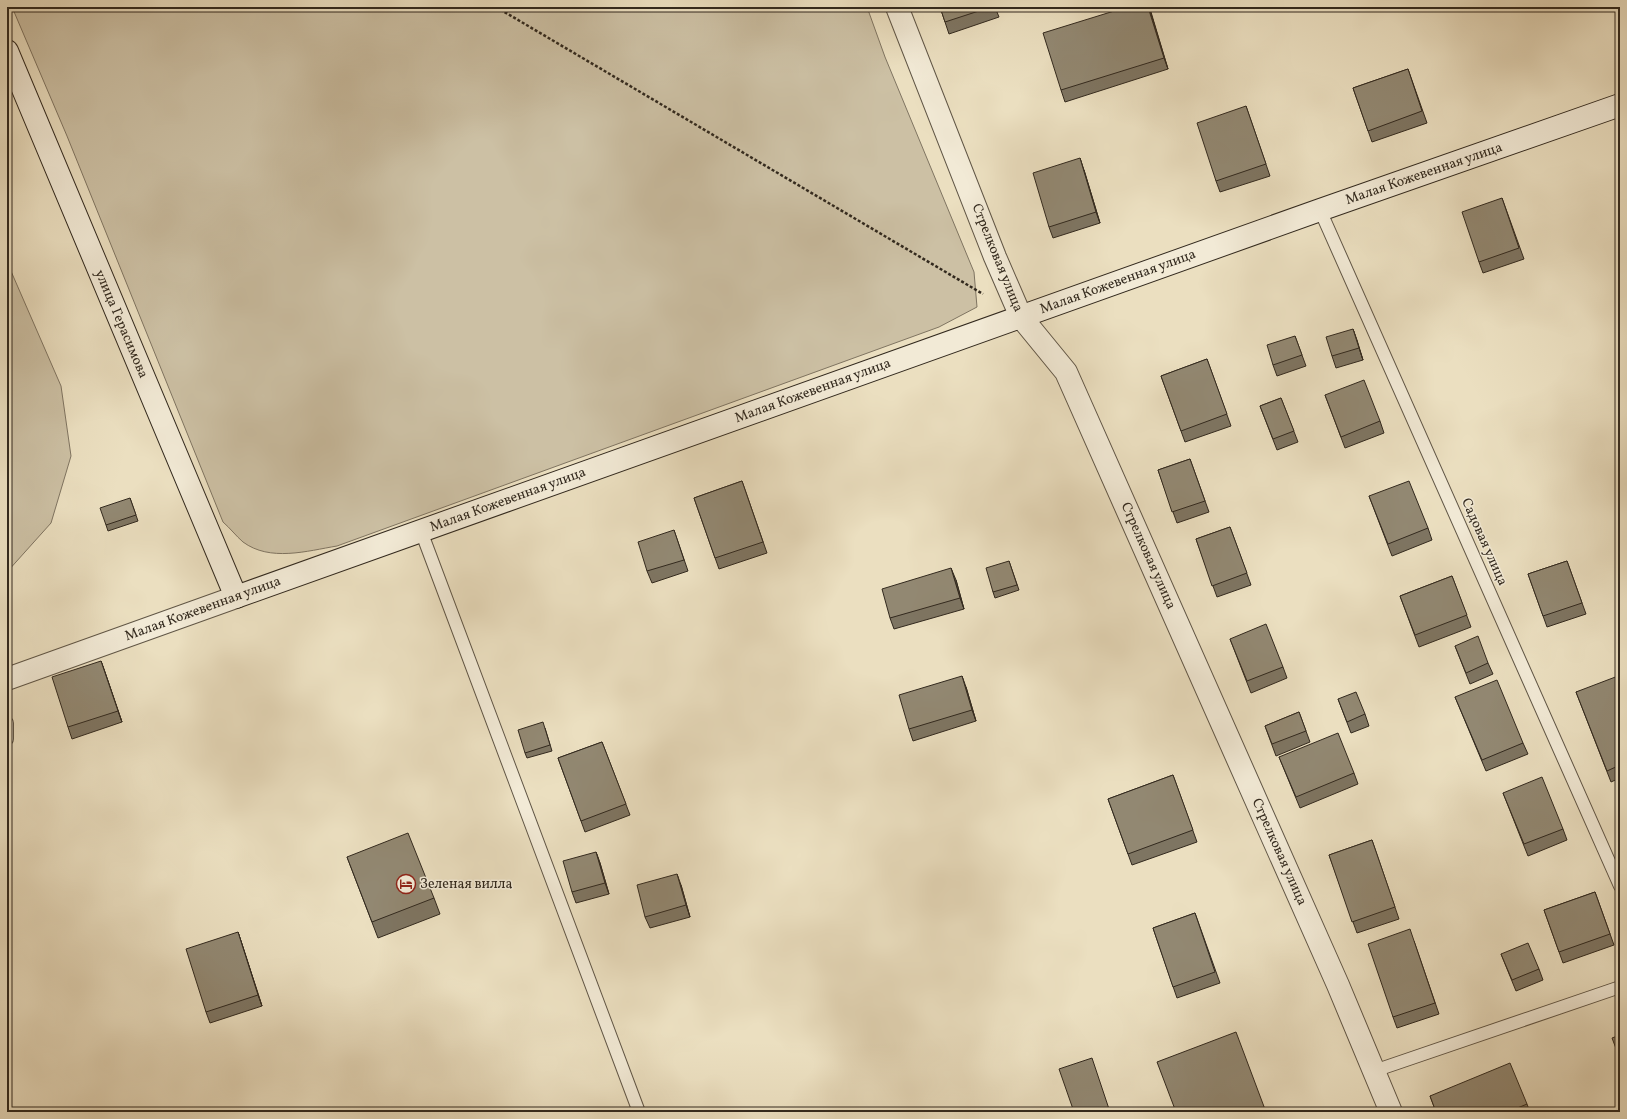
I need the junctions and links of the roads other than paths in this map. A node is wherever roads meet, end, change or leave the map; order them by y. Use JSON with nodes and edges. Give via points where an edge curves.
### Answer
{"nodes":[{"id":1,"x":897,"y":7,"type":"edge"},
{"id":2,"x":7,"y":51,"type":"edge"},
{"id":3,"x":1620,"y":105,"type":"edge"},
{"id":4,"x":1320,"y":210,"type":"junction"},
{"id":5,"x":1021,"y":317,"type":"junction"},
{"id":6,"x":421,"y":532,"type":"junction"},
{"id":7,"x":236,"y":597,"type":"junction"},
{"id":8,"x":7,"y":678,"type":"edge"},
{"id":9,"x":7,"y":723,"type":"edge"},
{"id":10,"x":7,"y":739,"type":"edge"},
{"id":11,"x":1620,"y":886,"type":"edge"},
{"id":12,"x":1620,"y":988,"type":"edge"},
{"id":13,"x":1374,"y":1071,"type":"junction"},
{"id":14,"x":639,"y":1112,"type":"edge"},
{"id":15,"x":1391,"y":1112,"type":"edge"}],
"edges":[{"from":1,"to":5,"type":"street","name":"Стрелковая улица"},
{"from":2,"to":7,"type":"street","name":"улица Герасимова"},
{"from":3,"to":4,"type":"street","name":"Малая Кожевенная улица"},
{"from":4,"to":5,"type":"street","name":"Малая Кожевенная улица"},
{"from":4,"to":11,"type":"lane","name":"Садовая улица"},
{"from":5,"to":6,"type":"street","name":"Малая Кожевенная улица"},
{"from":5,"to":13,"type":"street","name":"Стрелковая улица","via":[[1066,372],[1332,970]]},
{"from":6,"to":7,"type":"street","name":"Малая Кожевенная улица"},
{"from":6,"to":14,"type":"lane"},
{"from":7,"to":8,"type":"street","name":"Малая Кожевенная улица"},
{"from":9,"to":10,"type":"lane"},
{"from":12,"to":13,"type":"lane"},
{"from":13,"to":15,"type":"street","name":"Стрелковая улица"}]}
